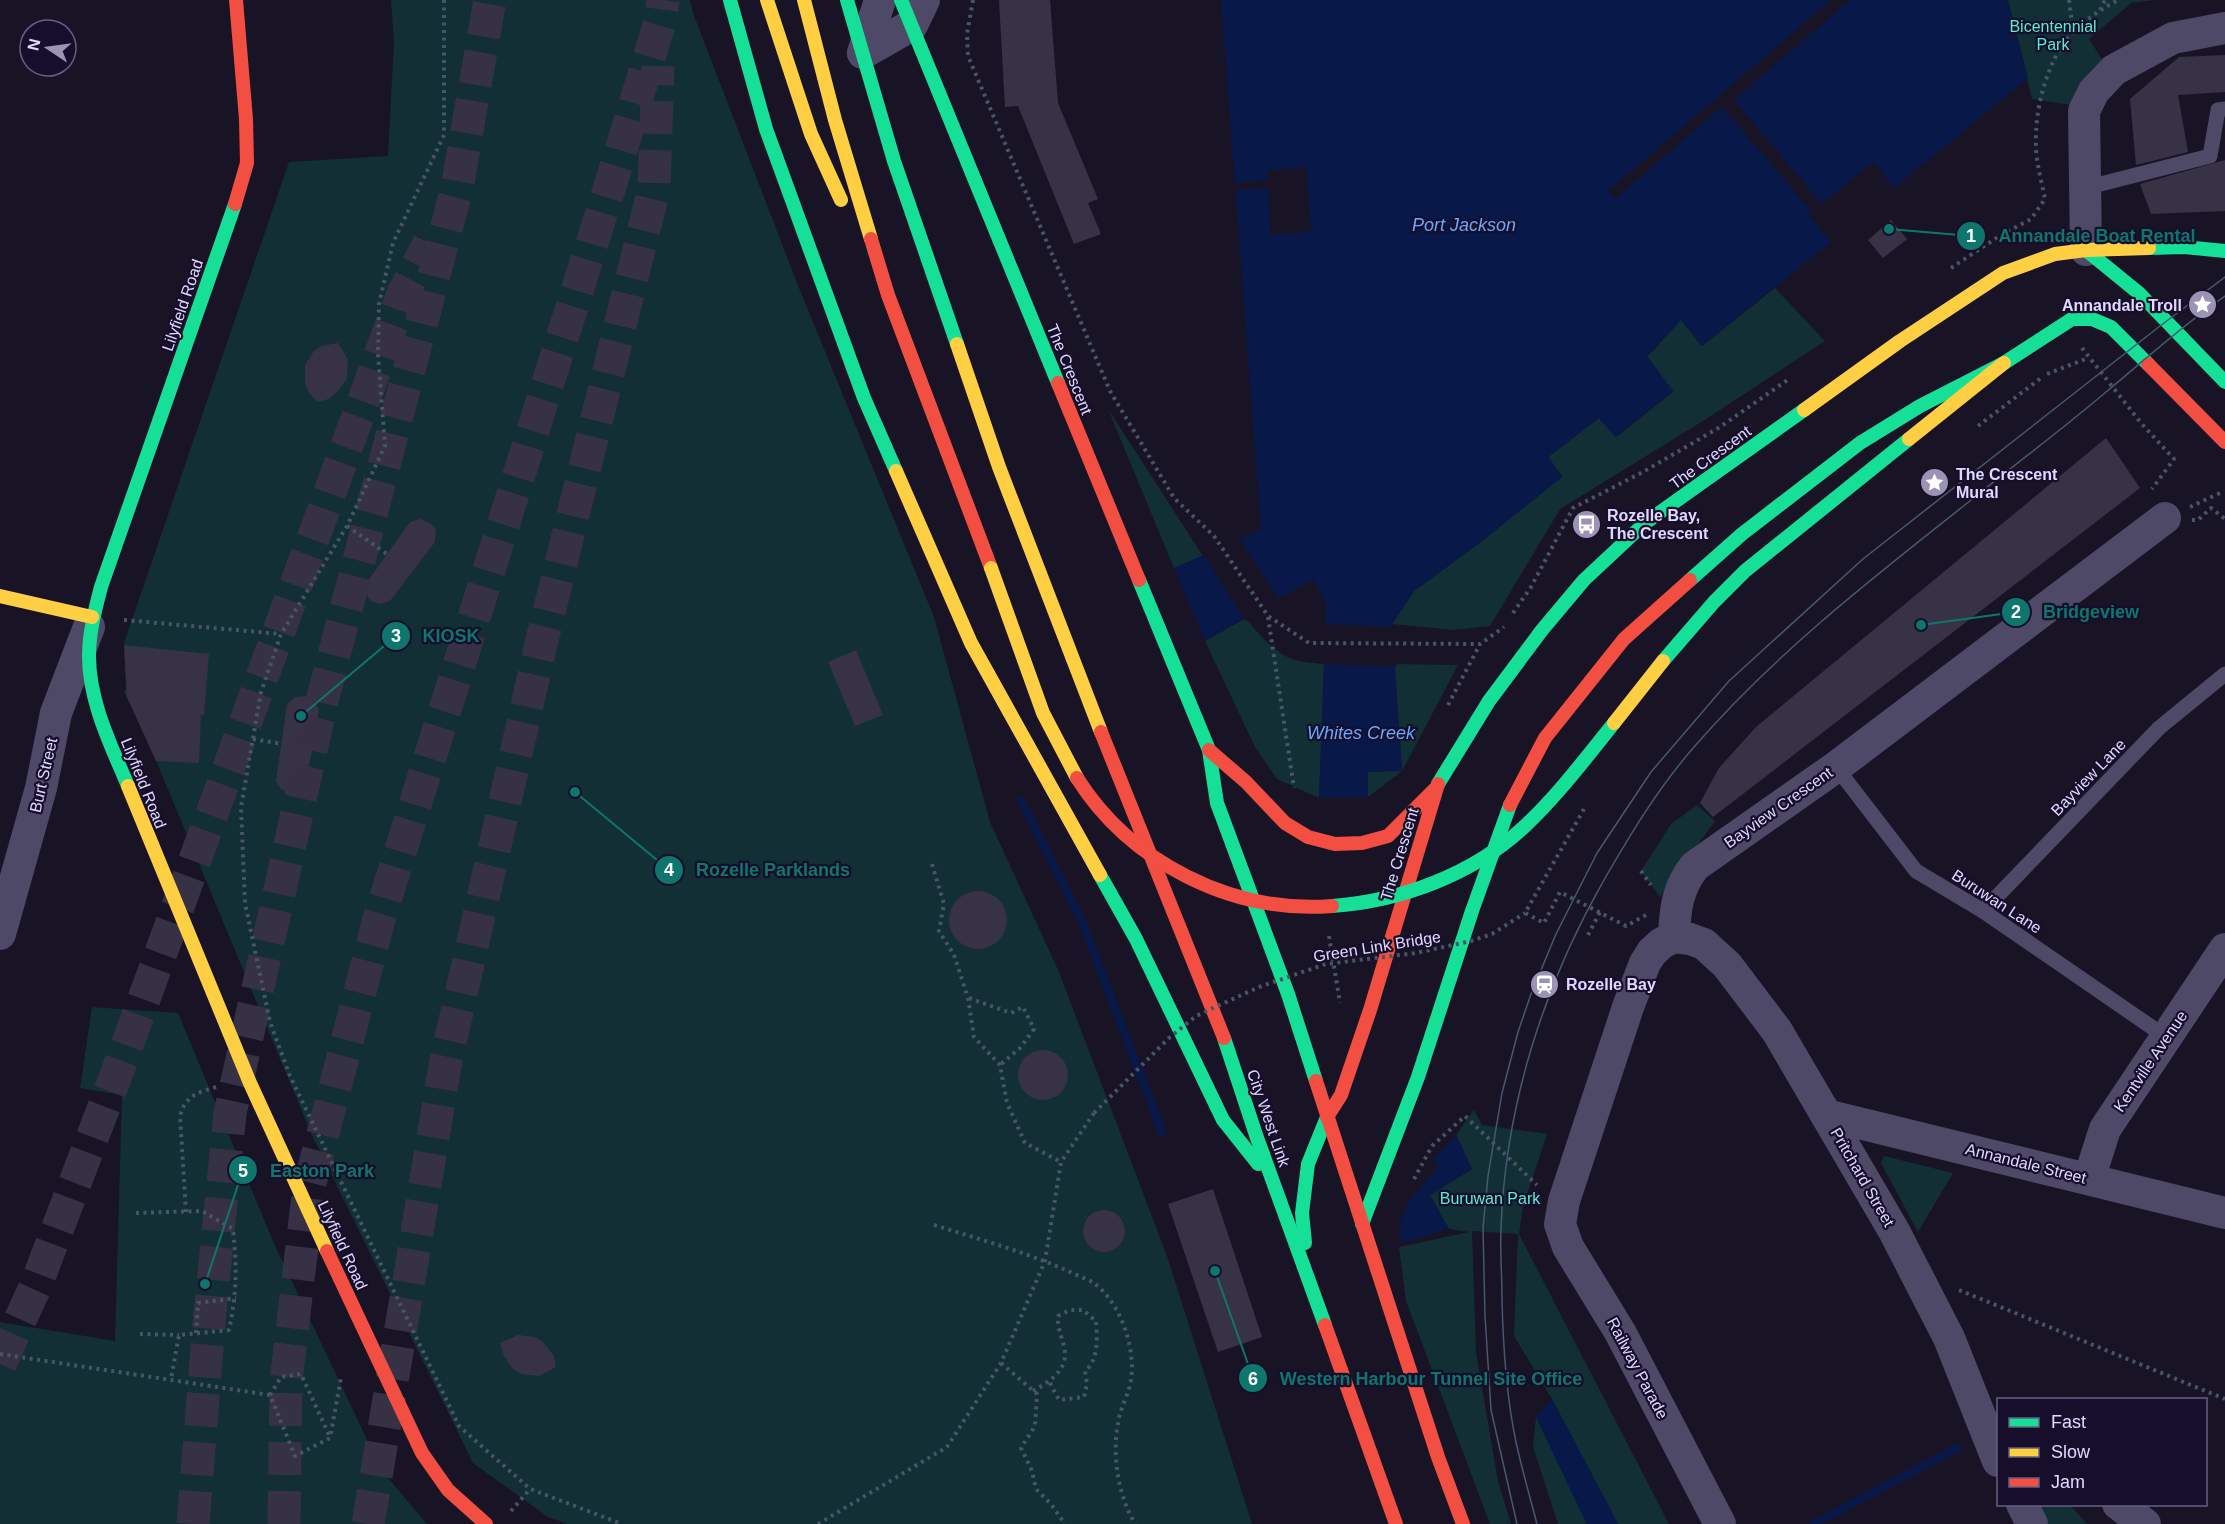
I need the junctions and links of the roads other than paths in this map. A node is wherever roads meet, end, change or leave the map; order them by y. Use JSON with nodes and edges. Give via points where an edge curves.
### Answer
{"nodes":[{"id":1,"x":236,"y":0,"type":"edge"},
{"id":2,"x":730,"y":0,"type":"edge"},
{"id":3,"x":767,"y":0,"type":"edge"},
{"id":4,"x":804,"y":0,"type":"edge"},
{"id":5,"x":847,"y":0,"type":"edge"},
{"id":6,"x":880,"y":0,"type":"edge"},
{"id":7,"x":786,"y":7,"type":"edge"},
{"id":8,"x":912,"y":8,"type":"edge"},
{"id":9,"x":2225,"y":28,"type":"edge"},
{"id":10,"x":811,"y":30,"type":"junction"},
{"id":11,"x":828,"y":40,"type":"dead end"},
{"id":12,"x":854,"y":50,"type":"junction"},
{"id":13,"x":2225,"y":109,"type":"edge"},
{"id":14,"x":2085,"y":188,"type":"junction"},
{"id":15,"x":2086,"y":250,"type":"junction"},
{"id":16,"x":2225,"y":251,"type":"edge"},
{"id":17,"x":2107,"y":284,"type":"dead end"},
{"id":18,"x":888,"y":295,"type":"junction"},
{"id":19,"x":2150,"y":345,"type":"dead end"},
{"id":20,"x":2225,"y":360,"type":"edge"},
{"id":21,"x":2004,"y":363,"type":"junction"},
{"id":22,"x":2211,"y":368,"type":"junction"},
{"id":23,"x":2158,"y":372,"type":"junction"},
{"id":24,"x":2193,"y":373,"type":"dead end"},
{"id":25,"x":2175,"y":374,"type":"dead end"},
{"id":26,"x":2225,"y":382,"type":"edge"},
{"id":27,"x":2225,"y":442,"type":"edge"},
{"id":28,"x":2165,"y":518,"type":"dead end"},
{"id":29,"x":0,"y":596,"type":"edge"},
{"id":30,"x":92,"y":617,"type":"junction"},
{"id":31,"x":2225,"y":674,"type":"edge"},
{"id":32,"x":1209,"y":750,"type":"junction"},
{"id":33,"x":1836,"y":767,"type":"junction"},
{"id":34,"x":1435,"y":789,"type":"junction"},
{"id":35,"x":1983,"y":911,"type":"junction"},
{"id":36,"x":1675,"y":924,"type":"junction"},
{"id":37,"x":0,"y":934,"type":"edge"},
{"id":38,"x":2225,"y":949,"type":"edge"},
{"id":39,"x":2166,"y":1036,"type":"junction"},
{"id":40,"x":1827,"y":1115,"type":"junction"},
{"id":41,"x":1328,"y":1117,"type":"junction"},
{"id":42,"x":2090,"y":1179,"type":"junction"},
{"id":43,"x":1274,"y":1184,"type":"junction"},
{"id":44,"x":2225,"y":1213,"type":"edge"},
{"id":45,"x":1362,"y":1224,"type":"junction"},
{"id":46,"x":1311,"y":1284,"type":"junction"},
{"id":47,"x":1949,"y":1338,"type":"junction"},
{"id":48,"x":1997,"y":1407,"type":"edge"},
{"id":49,"x":1997,"y":1458,"type":"edge"},
{"id":50,"x":2023,"y":1506,"type":"edge"},
{"id":51,"x":2121,"y":1506,"type":"edge"},
{"id":52,"x":486,"y":1524,"type":"edge"},
{"id":53,"x":1396,"y":1524,"type":"edge"},
{"id":54,"x":1463,"y":1524,"type":"edge"},
{"id":55,"x":1720,"y":1524,"type":"edge"},
{"id":56,"x":2032,"y":1524,"type":"edge"},
{"id":57,"x":2145,"y":1524,"type":"edge"}],
"edges":[{"from":1,"to":30,"type":"main road","name":"Lilyfield Road","via":[[246,163]]},
{"from":2,"to":43,"type":"main road","via":[[766,129],[864,398],[971,643],[1136,939],[1223,1120]]},
{"from":3,"to":18,"type":"main road","via":[[811,134]]},
{"from":4,"to":10,"type":"main road"},
{"from":5,"to":12,"type":"main road"},
{"from":6,"to":12,"type":"street"},
{"from":7,"to":10,"type":"main road"},
{"from":8,"to":12,"type":"street"},
{"from":8,"to":32,"type":"main road","name":"The Crescent"},
{"from":9,"to":14,"type":"street","via":[[2173,38],[2114,69],[2094,91],[2084,111]]},
{"from":10,"to":11,"type":"main road"},
{"from":10,"to":18,"type":"main road"},
{"from":12,"to":43,"type":"main road","name":"City West Link","via":[[931,262],[999,467],[1196,964]]},
{"from":13,"to":14,"type":"lane","via":[[2218,110],[2211,156]]},
{"from":14,"to":15,"type":"street"},
{"from":15,"to":16,"type":"main road","name":"The Crescent","via":[[2184,247]]},
{"from":15,"to":17,"type":"main road"},
{"from":15,"to":22,"type":"main road","via":[[2140,294]]},
{"from":15,"to":34,"type":"main road","name":"The Crescent","via":[[2055,254],[1986,283],[1645,523],[1584,580],[1542,630],[1489,701]]},
{"from":18,"to":21,"type":"main road","bridge":true,"via":[[1048,724],[1071,771],[1120,832],[1168,868],[1213,889],[1277,906],[1339,907],[1436,884],[1485,857],[1519,832],[1579,766],[1714,602],[1745,571]]},
{"from":19,"to":23,"type":"main road"},
{"from":20,"to":22,"type":"main road"},
{"from":21,"to":23,"type":"main road","via":[[2065,323],[2084,317],[2111,327]]},
{"from":21,"to":45,"type":"main road","via":[[1920,406],[1860,443],[1742,534],[1624,639],[1545,738],[1508,812],[1418,1077]]},
{"from":22,"to":24,"type":"main road"},
{"from":22,"to":26,"type":"main road"},
{"from":23,"to":25,"type":"main road"},
{"from":23,"to":27,"type":"main road"},
{"from":28,"to":33,"type":"street","name":"Bayview Crescent"},
{"from":29,"to":30,"type":"main road"},
{"from":30,"to":37,"type":"street","name":"Burt Street","via":[[56,713],[41,788]]},
{"from":30,"to":52,"type":"main road","name":"Lilyfield Road","via":[[88,665],[92,694],[247,1076],[419,1449],[460,1503]]},
{"from":31,"to":35,"type":"lane","name":"Bayview Lane","via":[[2159,728]]},
{"from":32,"to":34,"type":"main road","via":[[1285,823],[1308,837],[1335,844],[1362,843],[1388,836]]},
{"from":32,"to":41,"type":"main road","via":[[1217,803],[1288,994]]},
{"from":33,"to":35,"type":"lane","name":"Buruwan Lane","via":[[1916,871]]},
{"from":33,"to":36,"type":"street","name":"Bayview Crescent","via":[[1695,866],[1678,895]]},
{"from":34,"to":41,"type":"main road","name":"The Crescent","via":[[1370,1010],[1341,1095]]},
{"from":35,"to":39,"type":"lane","name":"Buruwan Lane"},
{"from":36,"to":40,"type":"street","name":"Pritchard Street","via":[[1689,939],[1704,944],[1727,965],[1777,1031]]},
{"from":36,"to":55,"type":"street","name":"Railway Parade","via":[[1645,963],[1628,1007],[1562,1207],[1560,1224],[1568,1246],[1620,1332]]},
{"from":38,"to":39,"type":"street","name":"Kentville Avenue"},
{"from":39,"to":42,"type":"street","name":"Kentville Avenue","via":[[2105,1129]]},
{"from":40,"to":42,"type":"street","name":"Annandale Street"},
{"from":40,"to":47,"type":"street","name":"Pritchard Street","via":[[1894,1231]]},
{"from":41,"to":45,"type":"main road"},
{"from":41,"to":46,"type":"main road","via":[[1308,1164],[1302,1213]]},
{"from":42,"to":44,"type":"street","name":"Annandale Street"},
{"from":43,"to":46,"type":"main road","name":"City West Link"},
{"from":45,"to":54,"type":"main road"},
{"from":46,"to":53,"type":"main road","name":"City West Link"},
{"from":47,"to":48,"type":"street"},
{"from":47,"to":49,"type":"street","name":"Pritchard Street"},
{"from":50,"to":56,"type":"street"},
{"from":51,"to":57,"type":"street"}]}
